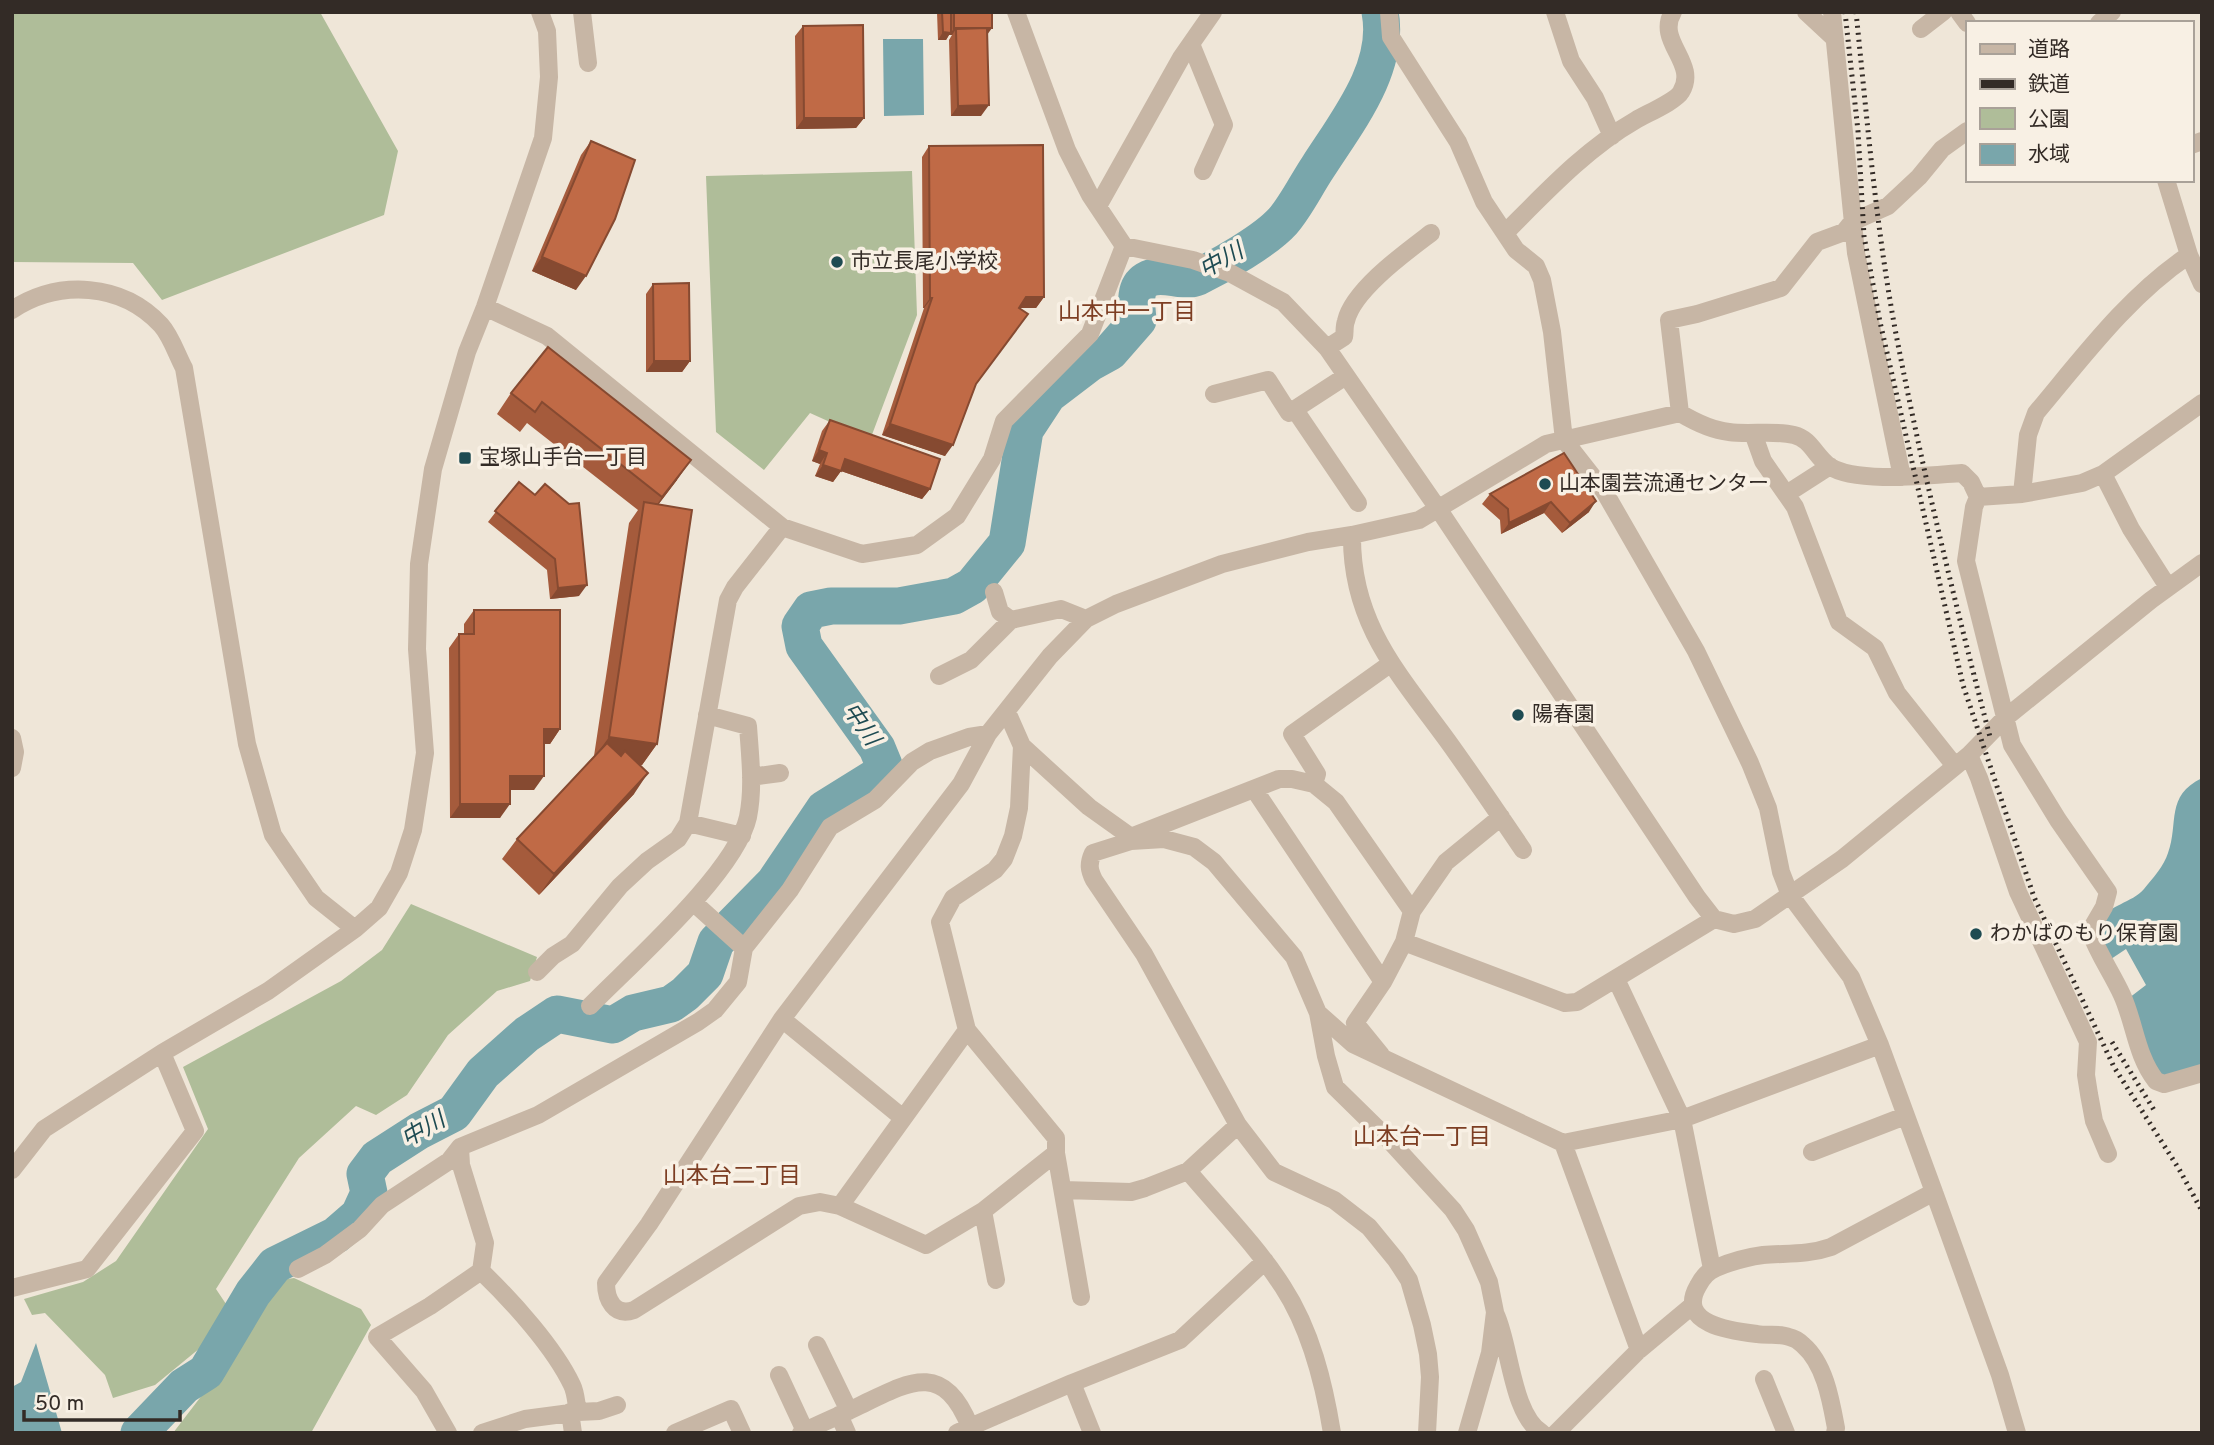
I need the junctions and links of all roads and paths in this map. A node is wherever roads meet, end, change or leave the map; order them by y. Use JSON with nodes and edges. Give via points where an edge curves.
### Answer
{"nodes":[{"id":1,"x":540,"y":12,"type":"edge"},
{"id":2,"x":582,"y":12,"type":"edge"},
{"id":3,"x":1016,"y":12,"type":"edge"},
{"id":4,"x":1213,"y":12,"type":"edge"},
{"id":5,"x":1389,"y":12,"type":"edge"},
{"id":6,"x":1555,"y":12,"type":"edge"},
{"id":7,"x":1673,"y":12,"type":"edge"},
{"id":8,"x":1807,"y":12,"type":"edge"},
{"id":9,"x":1832,"y":12,"type":"edge"},
{"id":10,"x":1943,"y":12,"type":"edge"},
{"id":11,"x":1920,"y":29,"type":"dead end"},
{"id":12,"x":1835,"y":39,"type":"junction"},
{"id":13,"x":1191,"y":44,"type":"junction"},
{"id":14,"x":588,"y":63,"type":"dead end"},
{"id":15,"x":1966,"y":132,"type":"edge"},
{"id":16,"x":1612,"y":136,"type":"junction"},
{"id":17,"x":1203,"y":171,"type":"dead end"},
{"id":18,"x":2167,"y":182,"type":"edge"},
{"id":19,"x":1098,"y":206,"type":"junction"},
{"id":20,"x":1852,"y":222,"type":"junction"},
{"id":21,"x":1506,"y":232,"type":"junction"},
{"id":22,"x":1431,"y":233,"type":"dead end"},
{"id":23,"x":1124,"y":246,"type":"junction"},
{"id":24,"x":2189,"y":254,"type":"junction"},
{"id":25,"x":2201,"y":282,"type":"edge"},
{"id":26,"x":485,"y":307,"type":"junction"},
{"id":27,"x":12,"y":310,"type":"edge"},
{"id":28,"x":1327,"y":348,"type":"junction"},
{"id":29,"x":1346,"y":376,"type":"junction"},
{"id":30,"x":1214,"y":394,"type":"dead end"},
{"id":31,"x":2202,"y":403,"type":"edge"},
{"id":32,"x":1295,"y":410,"type":"junction"},
{"id":33,"x":1680,"y":413,"type":"junction"},
{"id":34,"x":1753,"y":433,"type":"junction"},
{"id":35,"x":1564,"y":440,"type":"junction"},
{"id":36,"x":1830,"y":466,"type":"junction"},
{"id":37,"x":2102,"y":474,"type":"junction"},
{"id":38,"x":1902,"y":477,"type":"junction"},
{"id":39,"x":1788,"y":493,"type":"junction"},
{"id":40,"x":2022,"y":494,"type":"junction"},
{"id":41,"x":1978,"y":497,"type":"junction"},
{"id":42,"x":1358,"y":503,"type":"dead end"},
{"id":43,"x":1439,"y":510,"type":"junction"},
{"id":44,"x":782,"y":527,"type":"junction"},
{"id":45,"x":1352,"y":535,"type":"junction"},
{"id":46,"x":2202,"y":563,"type":"edge"},
{"id":47,"x":2168,"y":587,"type":"junction"},
{"id":48,"x":994,"y":592,"type":"dead end"},
{"id":49,"x":1086,"y":619,"type":"junction"},
{"id":50,"x":1012,"y":620,"type":"junction"},
{"id":51,"x":1390,"y":664,"type":"junction"},
{"id":52,"x":939,"y":676,"type":"dead end"},
{"id":53,"x":1007,"y":712,"type":"junction"},
{"id":54,"x":707,"y":715,"type":"junction"},
{"id":55,"x":2004,"y":719,"type":"junction"},
{"id":56,"x":988,"y":734,"type":"junction"},
{"id":57,"x":12,"y":738,"type":"edge"},
{"id":58,"x":1022,"y":746,"type":"junction"},
{"id":59,"x":1962,"y":761,"type":"junction"},
{"id":60,"x":12,"y":768,"type":"edge"},
{"id":61,"x":780,"y":773,"type":"dead end"},
{"id":62,"x":751,"y":777,"type":"junction"},
{"id":63,"x":1314,"y":784,"type":"junction"},
{"id":64,"x":1254,"y":789,"type":"junction"},
{"id":65,"x":1501,"y":817,"type":"junction"},
{"id":66,"x":688,"y":823,"type":"junction"},
{"id":67,"x":742,"y":836,"type":"junction"},
{"id":68,"x":1131,"y":839,"type":"junction"},
{"id":69,"x":1523,"y":850,"type":"dead end"},
{"id":70,"x":1790,"y":895,"type":"junction"},
{"id":71,"x":693,"y":902,"type":"junction"},
{"id":72,"x":1412,"y":911,"type":"junction"},
{"id":73,"x":1714,"y":919,"type":"junction"},
{"id":74,"x":355,"y":929,"type":"junction"},
{"id":75,"x":1404,"y":942,"type":"junction"},
{"id":76,"x":744,"y":948,"type":"junction"},
{"id":77,"x":537,"y":972,"type":"dead end"},
{"id":78,"x":1616,"y":979,"type":"junction"},
{"id":79,"x":1383,"y":982,"type":"junction"},
{"id":80,"x":590,"y":1006,"type":"dead end"},
{"id":81,"x":1318,"y":1013,"type":"junction"},
{"id":82,"x":782,"y":1019,"type":"junction"},
{"id":83,"x":967,"y":1030,"type":"junction"},
{"id":84,"x":1880,"y":1045,"type":"junction"},
{"id":85,"x":162,"y":1053,"type":"junction"},
{"id":86,"x":1383,"y":1057,"type":"junction"},
{"id":87,"x":2202,"y":1073,"type":"edge"},
{"id":88,"x":1905,"y":1115,"type":"junction"},
{"id":89,"x":903,"y":1118,"type":"junction"},
{"id":90,"x":1682,"y":1119,"type":"junction"},
{"id":91,"x":1238,"y":1125,"type":"junction"},
{"id":92,"x":1563,"y":1143,"type":"junction"},
{"id":93,"x":460,"y":1147,"type":"junction"},
{"id":94,"x":1812,"y":1152,"type":"dead end"},
{"id":95,"x":1056,"y":1153,"type":"junction"},
{"id":96,"x":2108,"y":1154,"type":"dead end"},
{"id":97,"x":12,"y":1170,"type":"edge"},
{"id":98,"x":1188,"y":1171,"type":"junction"},
{"id":99,"x":1063,"y":1190,"type":"junction"},
{"id":100,"x":1934,"y":1192,"type":"junction"},
{"id":101,"x":839,"y":1206,"type":"junction"},
{"id":102,"x":983,"y":1211,"type":"junction"},
{"id":103,"x":1265,"y":1261,"type":"junction"},
{"id":104,"x":298,"y":1269,"type":"dead end"},
{"id":105,"x":1712,"y":1269,"type":"junction"},
{"id":106,"x":481,"y":1271,"type":"junction"},
{"id":107,"x":996,"y":1280,"type":"dead end"},
{"id":108,"x":12,"y":1288,"type":"edge"},
{"id":109,"x":1081,"y":1297,"type":"dead end"},
{"id":110,"x":1693,"y":1305,"type":"junction"},
{"id":111,"x":1495,"y":1312,"type":"junction"},
{"id":112,"x":817,"y":1345,"type":"dead end"},
{"id":113,"x":1639,"y":1350,"type":"junction"},
{"id":114,"x":779,"y":1375,"type":"dead end"},
{"id":115,"x":1764,"y":1379,"type":"dead end"},
{"id":116,"x":1072,"y":1382,"type":"junction"},
{"id":117,"x":617,"y":1405,"type":"dead end"},
{"id":118,"x":574,"y":1412,"type":"junction"},
{"id":119,"x":844,"y":1413,"type":"junction"},
{"id":120,"x":967,"y":1431,"type":"edge"},
{"id":121,"x":803,"y":1432,"type":"edge"},
{"id":122,"x":449,"y":1433,"type":"edge"},
{"id":123,"x":482,"y":1433,"type":"edge"},
{"id":124,"x":573,"y":1433,"type":"edge"},
{"id":125,"x":675,"y":1433,"type":"edge"},
{"id":126,"x":742,"y":1433,"type":"edge"},
{"id":127,"x":847,"y":1433,"type":"edge"},
{"id":128,"x":1092,"y":1433,"type":"edge"},
{"id":129,"x":1332,"y":1433,"type":"edge"},
{"id":130,"x":1427,"y":1433,"type":"edge"},
{"id":131,"x":1467,"y":1433,"type":"edge"},
{"id":132,"x":1542,"y":1433,"type":"edge"},
{"id":133,"x":1556,"y":1433,"type":"edge"},
{"id":134,"x":1786,"y":1433,"type":"edge"},
{"id":135,"x":1835,"y":1433,"type":"edge"},
{"id":136,"x":2017,"y":1433,"type":"edge"}],
"edges":[{"from":1,"to":26,"type":"street","via":[[547,31],[549,77],[543,138]]},
{"from":2,"to":14,"type":"street"},
{"from":3,"to":19,"type":"street","via":[[1067,150]]},
{"from":4,"to":13,"type":"street"},
{"from":5,"to":21,"type":"street","via":[[1391,37],[1458,142],[1484,202]]},
{"from":6,"to":16,"type":"street","via":[[1571,61]]},
{"from":7,"to":16,"type":"street","via":[[1668,20],[1669,37],[1687,77],[1680,94]]},
{"from":8,"to":12,"type":"street"},
{"from":9,"to":12,"type":"street"},
{"from":10,"to":11,"type":"street"},
{"from":12,"to":20,"type":"street"},
{"from":13,"to":17,"type":"street","via":[[1224,125]]},
{"from":13,"to":19,"type":"street"},
{"from":15,"to":20,"type":"street","via":[[1942,149],[1888,206]]},
{"from":16,"to":21,"type":"street","via":[[1558,180]]},
{"from":18,"to":24,"type":"street"},
{"from":19,"to":23,"type":"street"},
{"from":20,"to":33,"type":"street","via":[[1844,232],[1817,242],[1781,288],[1669,320]]},
{"from":20,"to":38,"type":"street"},
{"from":21,"to":35,"type":"street","via":[[1542,280]]},
{"from":22,"to":28,"type":"street","via":[[1354,303],[1344,337]]},
{"from":23,"to":28,"type":"street","via":[[1230,273],[1283,302]]},
{"from":23,"to":44,"type":"street","via":[[1090,334],[1004,421],[992,459],[957,516],[917,545],[862,554]]},
{"from":24,"to":25,"type":"street"},
{"from":24,"to":40,"type":"street","via":[[2135,298],[2036,413],[2028,435]]},
{"from":26,"to":44,"type":"street","via":[[547,336]]},
{"from":26,"to":74,"type":"street","via":[[433,469],[419,565],[417,649],[425,753],[413,830],[399,873],[379,908]]},
{"from":27,"to":74,"type":"street","via":[[60,289],[101,290],[131,301],[162,326],[184,368],[247,744],[273,835],[316,898]]},
{"from":28,"to":29,"type":"street"},
{"from":29,"to":32,"type":"street"},
{"from":29,"to":43,"type":"street"},
{"from":30,"to":32,"type":"street","via":[[1268,380],[1289,413]]},
{"from":31,"to":37,"type":"street"},
{"from":32,"to":42,"type":"street"},
{"from":33,"to":34,"type":"street","via":[[1699,424]]},
{"from":33,"to":35,"type":"street"},
{"from":34,"to":36,"type":"street","via":[[1803,437]]},
{"from":34,"to":39,"type":"street","via":[[1763,461]]},
{"from":35,"to":43,"type":"street","via":[[1546,444]]},
{"from":35,"to":70,"type":"street","via":[[1604,491],[1696,651],[1751,763],[1768,808]]},
{"from":36,"to":38,"type":"street","via":[[1861,475]]},
{"from":36,"to":39,"type":"street"},
{"from":37,"to":40,"type":"street","via":[[2082,483]]},
{"from":37,"to":47,"type":"street"},
{"from":38,"to":41,"type":"street","via":[[1962,473]]},
{"from":39,"to":59,"type":"street","via":[[1839,622],[1875,648],[1897,693]]},
{"from":40,"to":41,"type":"street"},
{"from":41,"to":55,"type":"street","via":[[1966,561]]},
{"from":43,"to":45,"type":"street","via":[[1419,520]]},
{"from":43,"to":73,"type":"street"},
{"from":44,"to":54,"type":"street","via":[[728,600]]},
{"from":45,"to":49,"type":"street","via":[[1308,541],[1222,564]]},
{"from":45,"to":51,"type":"street","via":[[1359,597]]},
{"from":46,"to":47,"type":"street"},
{"from":47,"to":55,"type":"street"},
{"from":48,"to":50,"type":"street","via":[[1000,612]]},
{"from":49,"to":50,"type":"street","via":[[1061,609]]},
{"from":49,"to":53,"type":"street"},
{"from":50,"to":52,"type":"street","via":[[971,660]]},
{"from":51,"to":63,"type":"street","via":[[1293,734],[1317,774]]},
{"from":51,"to":65,"type":"street"},
{"from":53,"to":56,"type":"street"},
{"from":53,"to":58,"type":"street"},
{"from":54,"to":62,"type":"street","via":[[748,726]]},
{"from":54,"to":66,"type":"street"},
{"from":55,"to":59,"type":"street"},
{"from":55,"to":87,"type":"street","via":[[2012,746],[2108,892],[2090,931],[2122,995],[2149,1073],[2164,1084]]},
{"from":56,"to":76,"type":"street","via":[[930,751],[875,800],[830,827],[790,890]]},
{"from":56,"to":82,"type":"street","via":[[961,784]]},
{"from":57,"to":60,"type":"street"},
{"from":58,"to":68,"type":"street"},
{"from":58,"to":83,"type":"street","via":[[1019,808],[1004,859],[953,898],[940,922]]},
{"from":59,"to":70,"type":"street","via":[[1842,859]]},
{"from":59,"to":96,"type":"street","via":[[1979,778],[2018,892],[2088,1042],[2089,1094]]},
{"from":61,"to":62,"type":"street"},
{"from":62,"to":67,"type":"street"},
{"from":63,"to":64,"type":"street","via":[[1279,779]]},
{"from":63,"to":72,"type":"street","via":[[1336,802]]},
{"from":64,"to":68,"type":"street"},
{"from":64,"to":79,"type":"street"},
{"from":65,"to":69,"type":"street"},
{"from":65,"to":72,"type":"street","via":[[1446,862]]},
{"from":66,"to":67,"type":"street"},
{"from":66,"to":77,"type":"street","via":[[678,839],[620,886],[572,944]]},
{"from":67,"to":71,"type":"street"},
{"from":68,"to":81,"type":"street","via":[[1175,840],[1205,854],[1294,957]]},
{"from":68,"to":91,"type":"street","via":[[1093,853],[1089,869],[1144,954]]},
{"from":70,"to":73,"type":"street","via":[[1755,919],[1734,924]]},
{"from":70,"to":84,"type":"street","via":[[1851,977]]},
{"from":71,"to":76,"type":"street"},
{"from":71,"to":80,"type":"street"},
{"from":72,"to":75,"type":"street"},
{"from":73,"to":78,"type":"street"},
{"from":74,"to":85,"type":"street","via":[[268,991]]},
{"from":75,"to":78,"type":"street","via":[[1565,1003],[1577,1002]]},
{"from":75,"to":79,"type":"street"},
{"from":76,"to":93,"type":"street","via":[[738,982],[698,1023],[538,1115]]},
{"from":78,"to":90,"type":"street"},
{"from":79,"to":86,"type":"street","via":[[1355,1023]]},
{"from":81,"to":86,"type":"street","via":[[1353,1044]]},
{"from":81,"to":111,"type":"street","via":[[1335,1087],[1453,1210],[1489,1282]]},
{"from":82,"to":89,"type":"street"},
{"from":82,"to":101,"type":"street","via":[[606,1283],[608,1301],[616,1309],[634,1310],[799,1206],[820,1202]]},
{"from":83,"to":89,"type":"street"},
{"from":83,"to":95,"type":"street","via":[[1056,1138]]},
{"from":84,"to":88,"type":"street"},
{"from":84,"to":90,"type":"street"},
{"from":85,"to":97,"type":"street","via":[[44,1129]]},
{"from":85,"to":108,"type":"street","via":[[195,1131],[87,1269]]},
{"from":86,"to":92,"type":"street"},
{"from":88,"to":94,"type":"street"},
{"from":88,"to":100,"type":"street"},
{"from":89,"to":101,"type":"street"},
{"from":90,"to":92,"type":"street"},
{"from":90,"to":105,"type":"street"},
{"from":91,"to":98,"type":"street"},
{"from":91,"to":130,"type":"street","via":[[1274,1171],[1334,1200],[1369,1227],[1409,1280],[1428,1354]]},
{"from":92,"to":113,"type":"street"},
{"from":93,"to":104,"type":"street","via":[[449,1161],[382,1205],[326,1255]]},
{"from":93,"to":106,"type":"street","via":[[461,1166],[485,1243]]},
{"from":95,"to":99,"type":"street"},
{"from":95,"to":102,"type":"street"},
{"from":98,"to":99,"type":"street","via":[[1131,1192]]},
{"from":98,"to":103,"type":"street"},
{"from":99,"to":109,"type":"street"},
{"from":100,"to":105,"type":"street","via":[[1814,1253],[1762,1255]]},
{"from":100,"to":136,"type":"street"},
{"from":101,"to":102,"type":"street","via":[[926,1245]]},
{"from":102,"to":107,"type":"street"},
{"from":103,"to":116,"type":"street","via":[[1181,1340]]},
{"from":103,"to":129,"type":"street","via":[[1315,1356]]},
{"from":105,"to":110,"type":"street","via":[[1700,1280]]},
{"from":106,"to":118,"type":"street","via":[[508,1297],[557,1360],[573,1387]]},
{"from":106,"to":122,"type":"street","via":[[377,1337],[424,1391]]},
{"from":110,"to":113,"type":"street"},
{"from":110,"to":135,"type":"street","via":[[1707,1324],[1789,1336],[1801,1343],[1827,1388]]},
{"from":111,"to":131,"type":"street","via":[[1490,1353]]},
{"from":111,"to":132,"type":"street","via":[[1512,1377],[1528,1417]]},
{"from":112,"to":119,"type":"street"},
{"from":113,"to":133,"type":"street"},
{"from":114,"to":121,"type":"street"},
{"from":115,"to":134,"type":"street"},
{"from":116,"to":120,"type":"street"},
{"from":116,"to":128,"type":"street"},
{"from":117,"to":118,"type":"street"},
{"from":118,"to":123,"type":"street","via":[[525,1419]]},
{"from":118,"to":124,"type":"street"},
{"from":119,"to":120,"type":"street","via":[[909,1382],[931,1383],[963,1408]]},
{"from":119,"to":121,"type":"street"},
{"from":119,"to":127,"type":"street"},
{"from":125,"to":126,"type":"street","via":[[731,1409]]}]}
